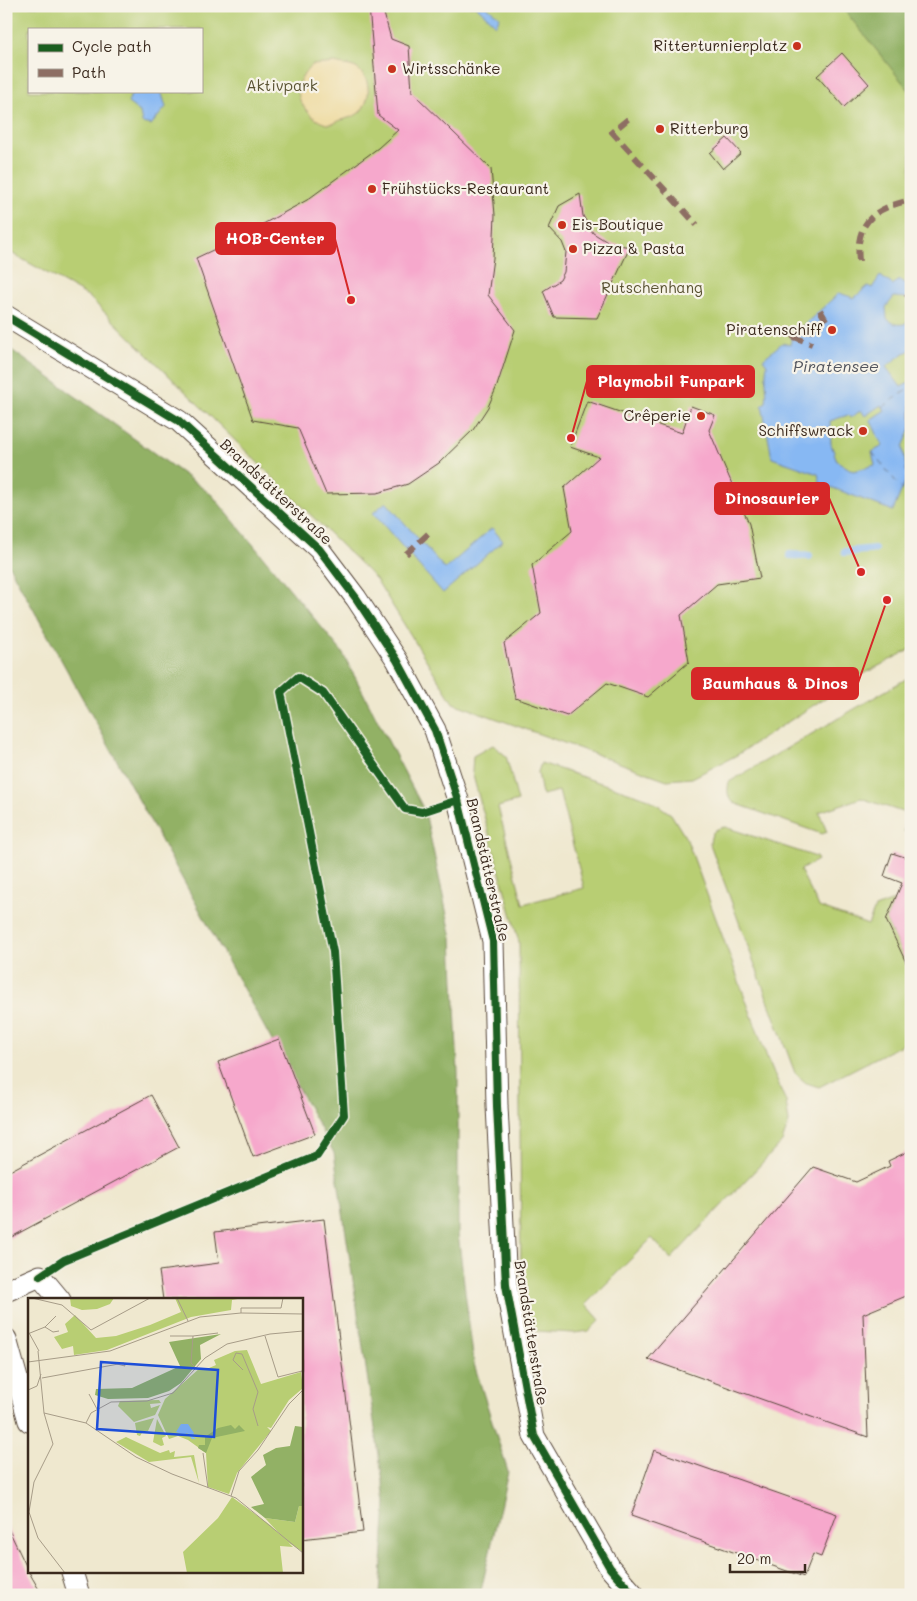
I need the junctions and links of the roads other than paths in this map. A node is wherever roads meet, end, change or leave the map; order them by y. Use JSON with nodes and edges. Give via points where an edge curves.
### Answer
{"nodes":[{"id":1,"x":6,"y":316,"type":"edge"},
{"id":2,"x":6,"y":1291,"type":"edge"},
{"id":3,"x":60,"y":1298,"type":"edge"},
{"id":4,"x":6,"y":1339,"type":"edge"},
{"id":5,"x":24,"y":1378,"type":"edge"},
{"id":6,"x":28,"y":1412,"type":"edge"},
{"id":7,"x":73,"y":1574,"type":"edge"},
{"id":8,"x":79,"y":1595,"type":"edge"},
{"id":9,"x":634,"y":1595,"type":"edge"}],
"edges":[{"from":1,"to":9,"type":"street","name":"Brandstätterstraße","via":[[179,422],[319,549],[392,652],[435,730],[458,800],[493,941],[506,1284],[534,1436],[610,1568]]},
{"from":2,"to":3,"type":"street","via":[[40,1276]]},
{"from":4,"to":5,"type":"street"},
{"from":5,"to":6,"type":"street"},
{"from":7,"to":8,"type":"street"}]}
